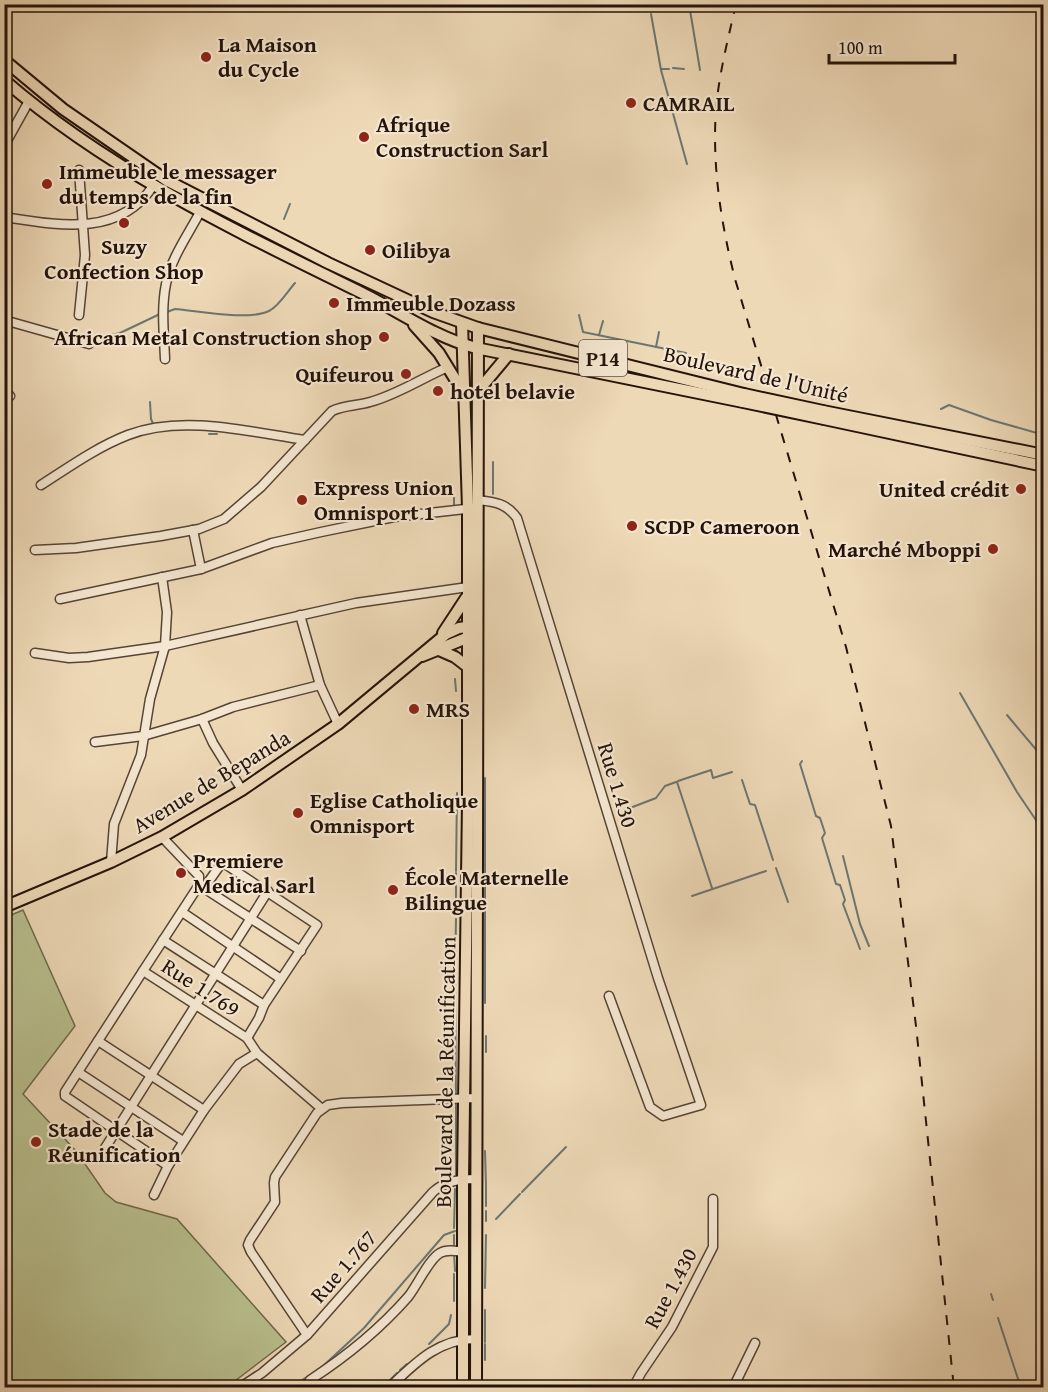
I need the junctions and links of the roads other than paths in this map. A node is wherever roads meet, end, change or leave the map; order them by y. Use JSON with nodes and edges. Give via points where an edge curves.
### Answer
{"nodes":[{"id":1,"x":4,"y":60,"type":"edge"},
{"id":2,"x":4,"y":80,"type":"edge"},
{"id":3,"x":30,"y":101,"type":"junction"},
{"id":4,"x":4,"y":146,"type":"edge"},
{"id":5,"x":79,"y":170,"type":"dead end"},
{"id":6,"x":153,"y":186,"type":"junction"},
{"id":7,"x":200,"y":212,"type":"junction"},
{"id":8,"x":4,"y":217,"type":"edge"},
{"id":9,"x":83,"y":226,"type":"junction"},
{"id":10,"x":328,"y":263,"type":"junction"},
{"id":11,"x":322,"y":273,"type":"junction"},
{"id":12,"x":404,"y":314,"type":"junction"},
{"id":13,"x":80,"y":315,"type":"dead end"},
{"id":14,"x":4,"y":320,"type":"edge"},
{"id":15,"x":462,"y":323,"type":"junction"},
{"id":16,"x":478,"y":328,"type":"junction"},
{"id":17,"x":89,"y":344,"type":"dead end"},
{"id":18,"x":462,"y":344,"type":"junction"},
{"id":19,"x":476,"y":348,"type":"junction"},
{"id":20,"x":509,"y":354,"type":"junction"},
{"id":21,"x":165,"y":359,"type":"dead end"},
{"id":22,"x":448,"y":367,"type":"junction"},
{"id":23,"x":478,"y":391,"type":"junction"},
{"id":24,"x":466,"y":397,"type":"junction"},
{"id":25,"x":744,"y":398,"type":"junction"},
{"id":26,"x":823,"y":415,"type":"junction"},
{"id":27,"x":305,"y":440,"type":"junction"},
{"id":28,"x":1044,"y":455,"type":"edge"},
{"id":29,"x":1044,"y":466,"type":"edge"},
{"id":30,"x":41,"y":485,"type":"dead end"},
{"id":31,"x":475,"y":505,"type":"junction"},
{"id":32,"x":193,"y":530,"type":"junction"},
{"id":33,"x":36,"y":549,"type":"dead end"},
{"id":34,"x":201,"y":569,"type":"junction"},
{"id":35,"x":162,"y":578,"type":"junction"},
{"id":36,"x":468,"y":591,"type":"junction"},
{"id":37,"x":60,"y":599,"type":"dead end"},
{"id":38,"x":300,"y":615,"type":"junction"},
{"id":39,"x":473,"y":631,"type":"junction"},
{"id":40,"x":439,"y":639,"type":"junction"},
{"id":41,"x":165,"y":646,"type":"junction"},
{"id":42,"x":439,"y":650,"type":"junction"},
{"id":43,"x":35,"y":653,"type":"dead end"},
{"id":44,"x":419,"y":657,"type":"junction"},
{"id":45,"x":468,"y":667,"type":"junction"},
{"id":46,"x":320,"y":685,"type":"junction"},
{"id":47,"x":202,"y":718,"type":"junction"},
{"id":48,"x":338,"y":724,"type":"junction"},
{"id":49,"x":143,"y":736,"type":"junction"},
{"id":50,"x":95,"y":742,"type":"dead end"},
{"id":51,"x":242,"y":790,"type":"junction"},
{"id":52,"x":162,"y":837,"type":"junction"},
{"id":53,"x":111,"y":862,"type":"junction"},
{"id":54,"x":201,"y":887,"type":"junction"},
{"id":55,"x":268,"y":891,"type":"junction"},
{"id":56,"x":4,"y":907,"type":"edge"},
{"id":57,"x":182,"y":912,"type":"junction"},
{"id":58,"x":251,"y":917,"type":"junction"},
{"id":59,"x":163,"y":940,"type":"junction"},
{"id":60,"x":233,"y":946,"type":"junction"},
{"id":61,"x":301,"y":951,"type":"junction"},
{"id":62,"x":143,"y":971,"type":"junction"},
{"id":63,"x":216,"y":974,"type":"junction"},
{"id":64,"x":281,"y":979,"type":"junction"},
{"id":65,"x":609,"y":996,"type":"dead end"},
{"id":66,"x":264,"y":1005,"type":"junction"},
{"id":67,"x":196,"y":1006,"type":"junction"},
{"id":68,"x":247,"y":1038,"type":"junction"},
{"id":69,"x":98,"y":1041,"type":"junction"},
{"id":70,"x":257,"y":1053,"type":"junction"},
{"id":71,"x":78,"y":1071,"type":"junction"},
{"id":72,"x":152,"y":1076,"type":"junction"},
{"id":73,"x":464,"y":1098,"type":"junction"},
{"id":74,"x":476,"y":1098,"type":"junction"},
{"id":75,"x":132,"y":1106,"type":"junction"},
{"id":76,"x":322,"y":1108,"type":"junction"},
{"id":77,"x":204,"y":1110,"type":"junction"},
{"id":78,"x":116,"y":1131,"type":"junction"},
{"id":79,"x":183,"y":1141,"type":"junction"},
{"id":80,"x":105,"y":1148,"type":"dead end"},
{"id":81,"x":168,"y":1166,"type":"junction"},
{"id":82,"x":463,"y":1179,"type":"junction"},
{"id":83,"x":476,"y":1179,"type":"junction"},
{"id":84,"x":154,"y":1195,"type":"dead end"},
{"id":85,"x":713,"y":1198,"type":"dead end"},
{"id":86,"x":463,"y":1252,"type":"junction"},
{"id":87,"x":307,"y":1335,"type":"junction"},
{"id":88,"x":464,"y":1339,"type":"junction"},
{"id":89,"x":477,"y":1339,"type":"junction"},
{"id":90,"x":755,"y":1342,"type":"dead end"},
{"id":91,"x":310,"y":1380,"type":"dead end"},
{"id":92,"x":239,"y":1388,"type":"edge"},
{"id":93,"x":389,"y":1388,"type":"edge"},
{"id":94,"x":463,"y":1388,"type":"edge"},
{"id":95,"x":476,"y":1388,"type":"edge"},
{"id":96,"x":633,"y":1388,"type":"edge"},
{"id":97,"x":733,"y":1388,"type":"edge"}],
"edges":[{"from":1,"to":10,"type":"main road","number":"P14","via":[[63,109],[166,180]]},
{"from":2,"to":3,"type":"main road","number":"P14"},
{"from":3,"to":4,"type":"street"},
{"from":3,"to":6,"type":"main road","number":"P14"},
{"from":5,"to":9,"type":"street"},
{"from":6,"to":7,"type":"main road","number":"P14"},
{"from":6,"to":9,"type":"street","via":[[133,208]]},
{"from":7,"to":11,"type":"main road","number":"P14"},
{"from":7,"to":21,"type":"street","via":[[166,284]]},
{"from":8,"to":9,"type":"street"},
{"from":9,"to":13,"type":"street"},
{"from":10,"to":11,"type":"main road"},
{"from":10,"to":15,"type":"main road","number":"P14"},
{"from":11,"to":12,"type":"main road","number":"P14"},
{"from":12,"to":18,"type":"main road","number":"P14"},
{"from":12,"to":22,"type":"main road"},
{"from":14,"to":17,"type":"street"},
{"from":15,"to":16,"type":"main road","name":"Boulevard de l'Unité","number":"P14"},
{"from":15,"to":18,"type":"main road","name":"Boulevard de la Réunification"},
{"from":16,"to":19,"type":"main road"},
{"from":16,"to":25,"type":"main road","name":"Boulevard de l'Unité","number":"P14"},
{"from":18,"to":19,"type":"main road","name":"Boulevard de l'Unité","number":"P14"},
{"from":18,"to":24,"type":"main road","name":"Boulevard de la Réunification"},
{"from":19,"to":20,"type":"main road","name":"Boulevard de l'Unité","number":"P14"},
{"from":19,"to":23,"type":"main road"},
{"from":20,"to":23,"type":"main road"},
{"from":20,"to":25,"type":"main road","name":"Boulevard de l'Unité","number":"P14"},
{"from":22,"to":24,"type":"main road"},
{"from":22,"to":27,"type":"street","via":[[390,395],[339,407]]},
{"from":23,"to":31,"type":"main road"},
{"from":24,"to":31,"type":"main road","name":"Boulevard de la Réunification"},
{"from":25,"to":26,"type":"main road","name":"Boulevard de l'Unité","number":"P14","bridge":true},
{"from":26,"to":28,"type":"main road","name":"Boulevard de l'Unité","number":"P14"},
{"from":26,"to":29,"type":"main road","name":"Boulevard de l'Unité","number":"P14"},
{"from":27,"to":30,"type":"street","via":[[186,425],[155,427],[108,443]]},
{"from":27,"to":32,"type":"street","via":[[232,514]]},
{"from":31,"to":34,"type":"street","via":[[394,517],[272,543]]},
{"from":31,"to":36,"type":"main road","name":"Boulevard de la Réunification"},
{"from":31,"to":39,"type":"main road"},
{"from":31,"to":65,"type":"street","name":"Rue 1.430","via":[[501,504],[517,518],[658,978],[701,1105],[663,1116],[650,1107]]},
{"from":32,"to":33,"type":"street","via":[[76,548]]},
{"from":32,"to":34,"type":"street"},
{"from":34,"to":35,"type":"street"},
{"from":35,"to":37,"type":"street"},
{"from":35,"to":41,"type":"street","via":[[167,612]]},
{"from":36,"to":38,"type":"street","via":[[390,597]]},
{"from":36,"to":39,"type":"main road","name":"Boulevard de la Réunification"},
{"from":36,"to":40,"type":"main road"},
{"from":38,"to":41,"type":"street"},
{"from":38,"to":46,"type":"street"},
{"from":39,"to":40,"type":"main road","name":"Avenue de Bepanda","via":[[452,630]]},
{"from":39,"to":42,"type":"main road","name":"Avenue de Bepanda"},
{"from":39,"to":45,"type":"main road","name":"Boulevard de la Réunification"},
{"from":39,"to":74,"type":"main road"},
{"from":40,"to":44,"type":"main road","name":"Avenue de Bepanda"},
{"from":41,"to":43,"type":"street","via":[[88,657]]},
{"from":41,"to":49,"type":"street"},
{"from":42,"to":44,"type":"main road","name":"Avenue de Bepanda"},
{"from":42,"to":45,"type":"main road"},
{"from":44,"to":48,"type":"main road","name":"Avenue de Bepanda"},
{"from":45,"to":73,"type":"main road","name":"Boulevard de la Réunification"},
{"from":46,"to":47,"type":"street"},
{"from":46,"to":48,"type":"street"},
{"from":47,"to":49,"type":"street"},
{"from":47,"to":51,"type":"street"},
{"from":48,"to":51,"type":"main road","name":"Avenue de Bepanda"},
{"from":49,"to":50,"type":"street"},
{"from":49,"to":53,"type":"street","via":[[138,765],[114,824]]},
{"from":51,"to":52,"type":"main road","name":"Avenue de Bepanda"},
{"from":52,"to":53,"type":"main road","name":"Avenue de Bepanda"},
{"from":52,"to":54,"type":"street","via":[[199,876]]},
{"from":53,"to":56,"type":"main road","name":"Avenue de Bepanda"},
{"from":54,"to":55,"type":"street","via":[[223,863]]},
{"from":54,"to":57,"type":"street"},
{"from":54,"to":58,"type":"street"},
{"from":55,"to":58,"type":"street"},
{"from":55,"to":61,"type":"street","via":[[317,925]]},
{"from":57,"to":59,"type":"street"},
{"from":57,"to":60,"type":"street"},
{"from":58,"to":60,"type":"street"},
{"from":58,"to":61,"type":"street"},
{"from":59,"to":62,"type":"street"},
{"from":59,"to":63,"type":"street"},
{"from":60,"to":63,"type":"street"},
{"from":60,"to":64,"type":"street"},
{"from":61,"to":64,"type":"street"},
{"from":62,"to":67,"type":"street","name":"Rue 1.769"},
{"from":62,"to":69,"type":"street","name":"Rue 1.769"},
{"from":63,"to":66,"type":"street"},
{"from":63,"to":67,"type":"street"},
{"from":64,"to":66,"type":"street"},
{"from":66,"to":68,"type":"street"},
{"from":67,"to":68,"type":"street","name":"Rue 1.769"},
{"from":67,"to":72,"type":"street"},
{"from":68,"to":70,"type":"street","name":"Rue 1.769"},
{"from":69,"to":71,"type":"street","name":"Rue 1.769"},
{"from":69,"to":72,"type":"street"},
{"from":70,"to":76,"type":"street","name":"Rue 1.769"},
{"from":70,"to":77,"type":"street","via":[[239,1064]]},
{"from":71,"to":75,"type":"street"},
{"from":71,"to":78,"type":"street","name":"Rue 1.769","via":[[65,1096]]},
{"from":72,"to":75,"type":"street"},
{"from":72,"to":77,"type":"street"},
{"from":73,"to":74,"type":"street"},
{"from":73,"to":76,"type":"street"},
{"from":73,"to":82,"type":"main road","name":"Boulevard de la Réunification"},
{"from":74,"to":83,"type":"main road"},
{"from":75,"to":78,"type":"street"},
{"from":75,"to":79,"type":"street"},
{"from":76,"to":87,"type":"street","via":[[279,1170],[274,1183],[275,1202],[248,1245]]},
{"from":77,"to":79,"type":"street"},
{"from":78,"to":80,"type":"street"},
{"from":78,"to":81,"type":"street"},
{"from":79,"to":81,"type":"street"},
{"from":81,"to":84,"type":"street"},
{"from":82,"to":83,"type":"street","name":"Rue 1.767"},
{"from":82,"to":86,"type":"main road","name":"Boulevard de la Réunification"},
{"from":82,"to":87,"type":"street","name":"Rue 1.767","via":[[433,1192]]},
{"from":83,"to":89,"type":"main road"},
{"from":85,"to":96,"type":"street","name":"Rue 1.430","via":[[713,1248],[672,1327]]},
{"from":86,"to":88,"type":"main road","name":"Boulevard de la Réunification"},
{"from":86,"to":91,"type":"street","via":[[439,1254],[410,1295],[362,1344]]},
{"from":87,"to":92,"type":"street","name":"Rue 1.767"},
{"from":88,"to":89,"type":"street"},
{"from":88,"to":93,"type":"street","via":[[432,1350]]},
{"from":88,"to":94,"type":"main road","name":"Boulevard de la Réunification"},
{"from":89,"to":95,"type":"main road"},
{"from":90,"to":97,"type":"street"}]}
